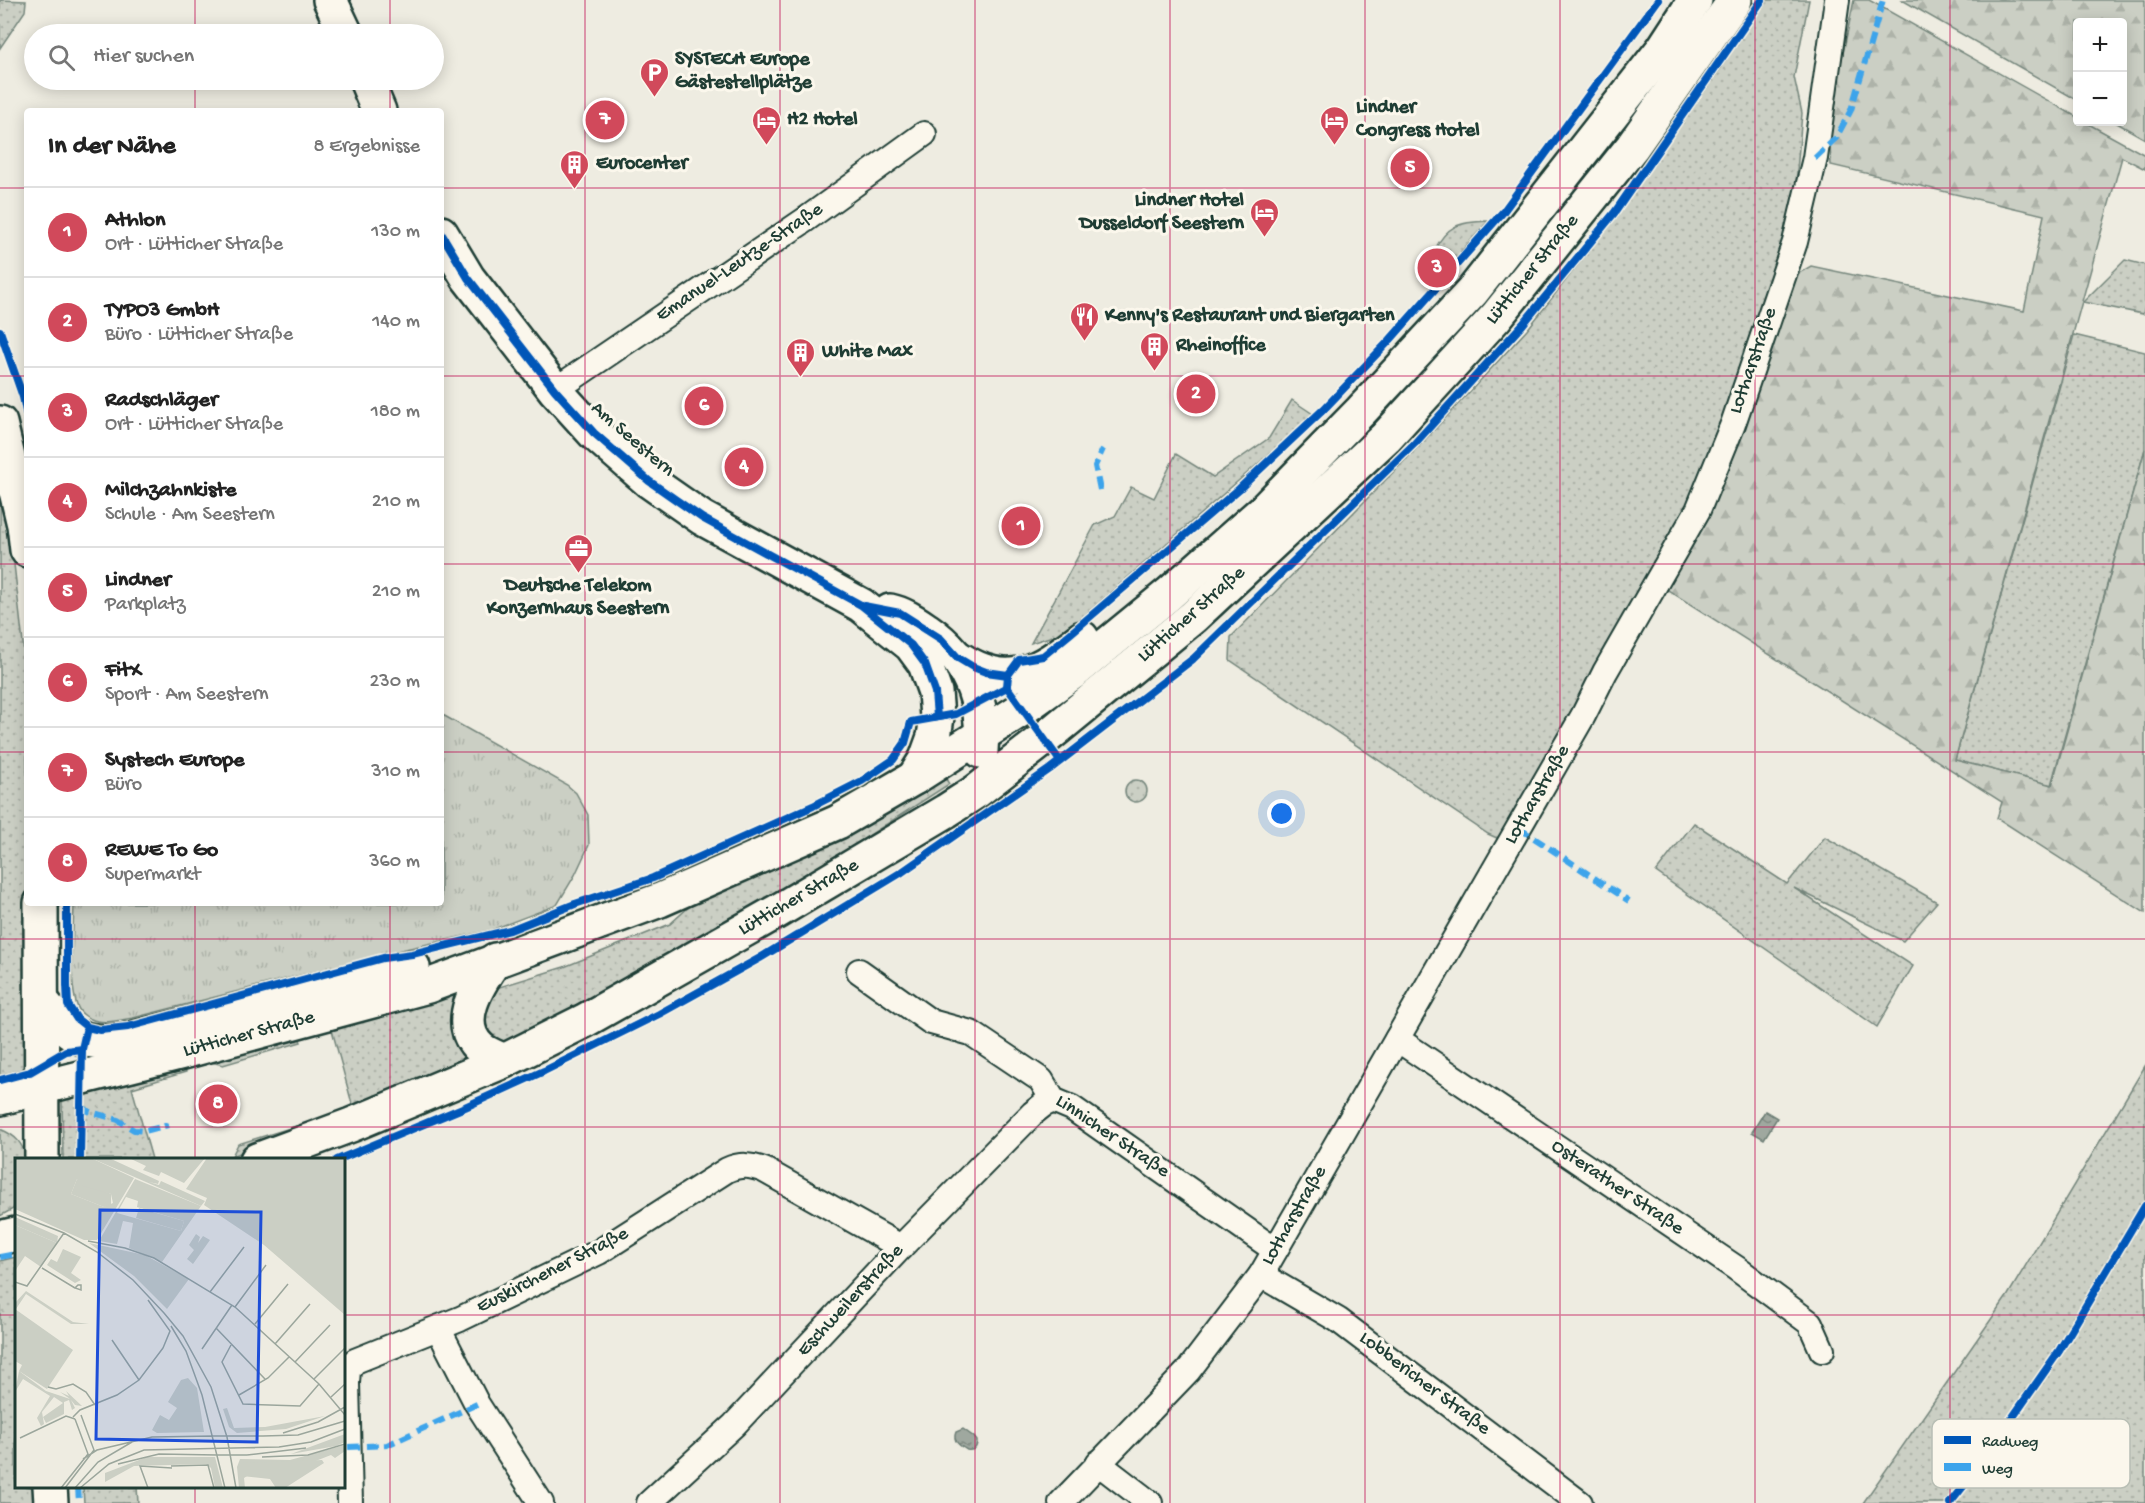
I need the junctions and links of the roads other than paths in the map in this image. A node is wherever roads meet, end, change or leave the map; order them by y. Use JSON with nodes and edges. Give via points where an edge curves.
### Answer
{"nodes":[{"id":1,"x":330,"y":0,"type":"edge"},
{"id":2,"x":1695,"y":0,"type":"edge"},
{"id":3,"x":1735,"y":0,"type":"edge"},
{"id":4,"x":1837,"y":0,"type":"edge"},
{"id":5,"x":341,"y":24,"type":"edge"},
{"id":6,"x":370,"y":90,"type":"edge"},
{"id":7,"x":378,"y":108,"type":"edge"},
{"id":8,"x":924,"y":134,"type":"dead end"},
{"id":9,"x":444,"y":238,"type":"edge"},
{"id":10,"x":555,"y":390,"type":"junction"},
{"id":11,"x":0,"y":423,"type":"edge"},
{"id":12,"x":1310,"y":464,"type":"junction"},
{"id":13,"x":24,"y":532,"type":"edge"},
{"id":14,"x":861,"y":605,"type":"junction"},
{"id":15,"x":958,"y":658,"type":"junction"},
{"id":16,"x":983,"y":734,"type":"junction"},
{"id":17,"x":915,"y":778,"type":"junction"},
{"id":18,"x":946,"y":811,"type":"junction"},
{"id":19,"x":41,"y":906,"type":"edge"},
{"id":20,"x":495,"y":960,"type":"junction"},
{"id":21,"x":859,"y":971,"type":"dead end"},
{"id":22,"x":42,"y":1000,"type":"junction"},
{"id":23,"x":1397,"y":1039,"type":"junction"},
{"id":24,"x":504,"y":1061,"type":"junction"},
{"id":25,"x":42,"y":1088,"type":"junction"},
{"id":26,"x":0,"y":1098,"type":"edge"},
{"id":27,"x":1053,"y":1100,"type":"junction"},
{"id":28,"x":42,"y":1158,"type":"edge"},
{"id":29,"x":263,"y":1158,"type":"edge"},
{"id":30,"x":15,"y":1234,"type":"edge"},
{"id":31,"x":0,"y":1238,"type":"edge"},
{"id":32,"x":901,"y":1247,"type":"junction"},
{"id":33,"x":1275,"y":1250,"type":"junction"},
{"id":34,"x":1262,"y":1275,"type":"junction"},
{"id":35,"x":438,"y":1328,"type":"junction"},
{"id":36,"x":1822,"y":1350,"type":"dead end"},
{"id":37,"x":1098,"y":1463,"type":"junction"},
{"id":38,"x":50,"y":1488,"type":"edge"},
{"id":39,"x":51,"y":1503,"type":"edge"},
{"id":40,"x":350,"y":1503,"type":"edge"},
{"id":41,"x":541,"y":1503,"type":"edge"},
{"id":42,"x":649,"y":1503,"type":"edge"},
{"id":43,"x":1061,"y":1503,"type":"edge"},
{"id":44,"x":1150,"y":1503,"type":"edge"},
{"id":45,"x":1580,"y":1503,"type":"edge"}],
"edges":[{"from":1,"to":5,"type":"main road"},
{"from":2,"to":12,"type":"main road","name":"Lütticher Straße","via":[[1662,49],[1472,292]]},
{"from":3,"to":18,"type":"main road","name":"Lütticher Straße","via":[[1618,165],[1497,317],[1386,437],[1193,617],[1044,739]]},
{"from":4,"to":23,"type":"street","name":"Lotharstraße","via":[[1815,158],[1795,242],[1733,424],[1698,510]]},
{"from":6,"to":7,"type":"main road"},
{"from":8,"to":10,"type":"street","name":"Emanuel-Leutze-Straße"},
{"from":9,"to":10,"type":"main road","name":"Am Seestern","via":[[468,278]]},
{"from":10,"to":14,"type":"main road","name":"Am Seestern","via":[[594,433],[702,518]]},
{"from":11,"to":13,"type":"main road"},
{"from":12,"to":15,"type":"main road","via":[[1271,480],[1156,581],[1040,667],[1008,675],[980,670]]},
{"from":12,"to":16,"type":"main road","name":"Lütticher Straße","via":[[1263,511],[1101,650]]},
{"from":14,"to":15,"type":"main road","via":[[900,614],[940,639]]},
{"from":14,"to":17,"type":"main road","via":[[911,645],[935,692],[938,717],[934,737]]},
{"from":15,"to":16,"type":"main road","via":[[980,702]]},
{"from":16,"to":17,"type":"main road","name":"Lütticher Straße"},
{"from":16,"to":18,"type":"main road","via":[[976,766],[949,789]]},
{"from":17,"to":20,"type":"main road","name":"Lütticher Straße","via":[[838,822],[751,861],[660,900]]},
{"from":18,"to":24,"type":"main road","name":"Lütticher Straße","via":[[604,1010]]},
{"from":19,"to":22,"type":"main road"},
{"from":20,"to":22,"type":"main road","via":[[441,960],[98,1043],[75,1037]]},
{"from":20,"to":24,"type":"main road","via":[[472,1001],[468,1027],[478,1046]]},
{"from":20,"to":25,"type":"main road","name":"Lütticher Straße","via":[[428,986]]},
{"from":21,"to":27,"type":"street","name":"Linnicher Straße","via":[[931,1022],[971,1033],[1041,1080]]},
{"from":22,"to":25,"type":"main road"},
{"from":23,"to":33,"type":"street","name":"Lotharstraße"},
{"from":23,"to":36,"type":"street","name":"Osterather Straße","via":[[1736,1268],[1810,1323]]},
{"from":24,"to":29,"type":"main road","name":"Lütticher Straße"},
{"from":25,"to":26,"type":"main road","name":"Lütticher Straße"},
{"from":25,"to":28,"type":"main road"},
{"from":27,"to":32,"type":"street","name":"Eschweilerstraße","via":[[1033,1113]]},
{"from":27,"to":33,"type":"street","name":"Linnicher Straße","via":[[1072,1108]]},
{"from":30,"to":31,"type":"main road"},
{"from":32,"to":35,"type":"street","name":"Euskirchener Straße","via":[[764,1170],[738,1165],[598,1252]]},
{"from":32,"to":42,"type":"street","name":"Eschweilerstraße","via":[[734,1425]]},
{"from":33,"to":34,"type":"street","name":"Lotharstraße"},
{"from":34,"to":37,"type":"street","name":"Lotharstraße","via":[[1188,1371]]},
{"from":34,"to":45,"type":"street","name":"Lobbericher Straße","via":[[1338,1320]]},
{"from":35,"to":40,"type":"street","name":"Euskirchener Straße","via":[[355,1361],[348,1370]]},
{"from":35,"to":41,"type":"street","via":[[477,1404]]},
{"from":37,"to":43,"type":"street","name":"Lotharstraße"},
{"from":37,"to":44,"type":"street"},
{"from":38,"to":39,"type":"main road"}]}
